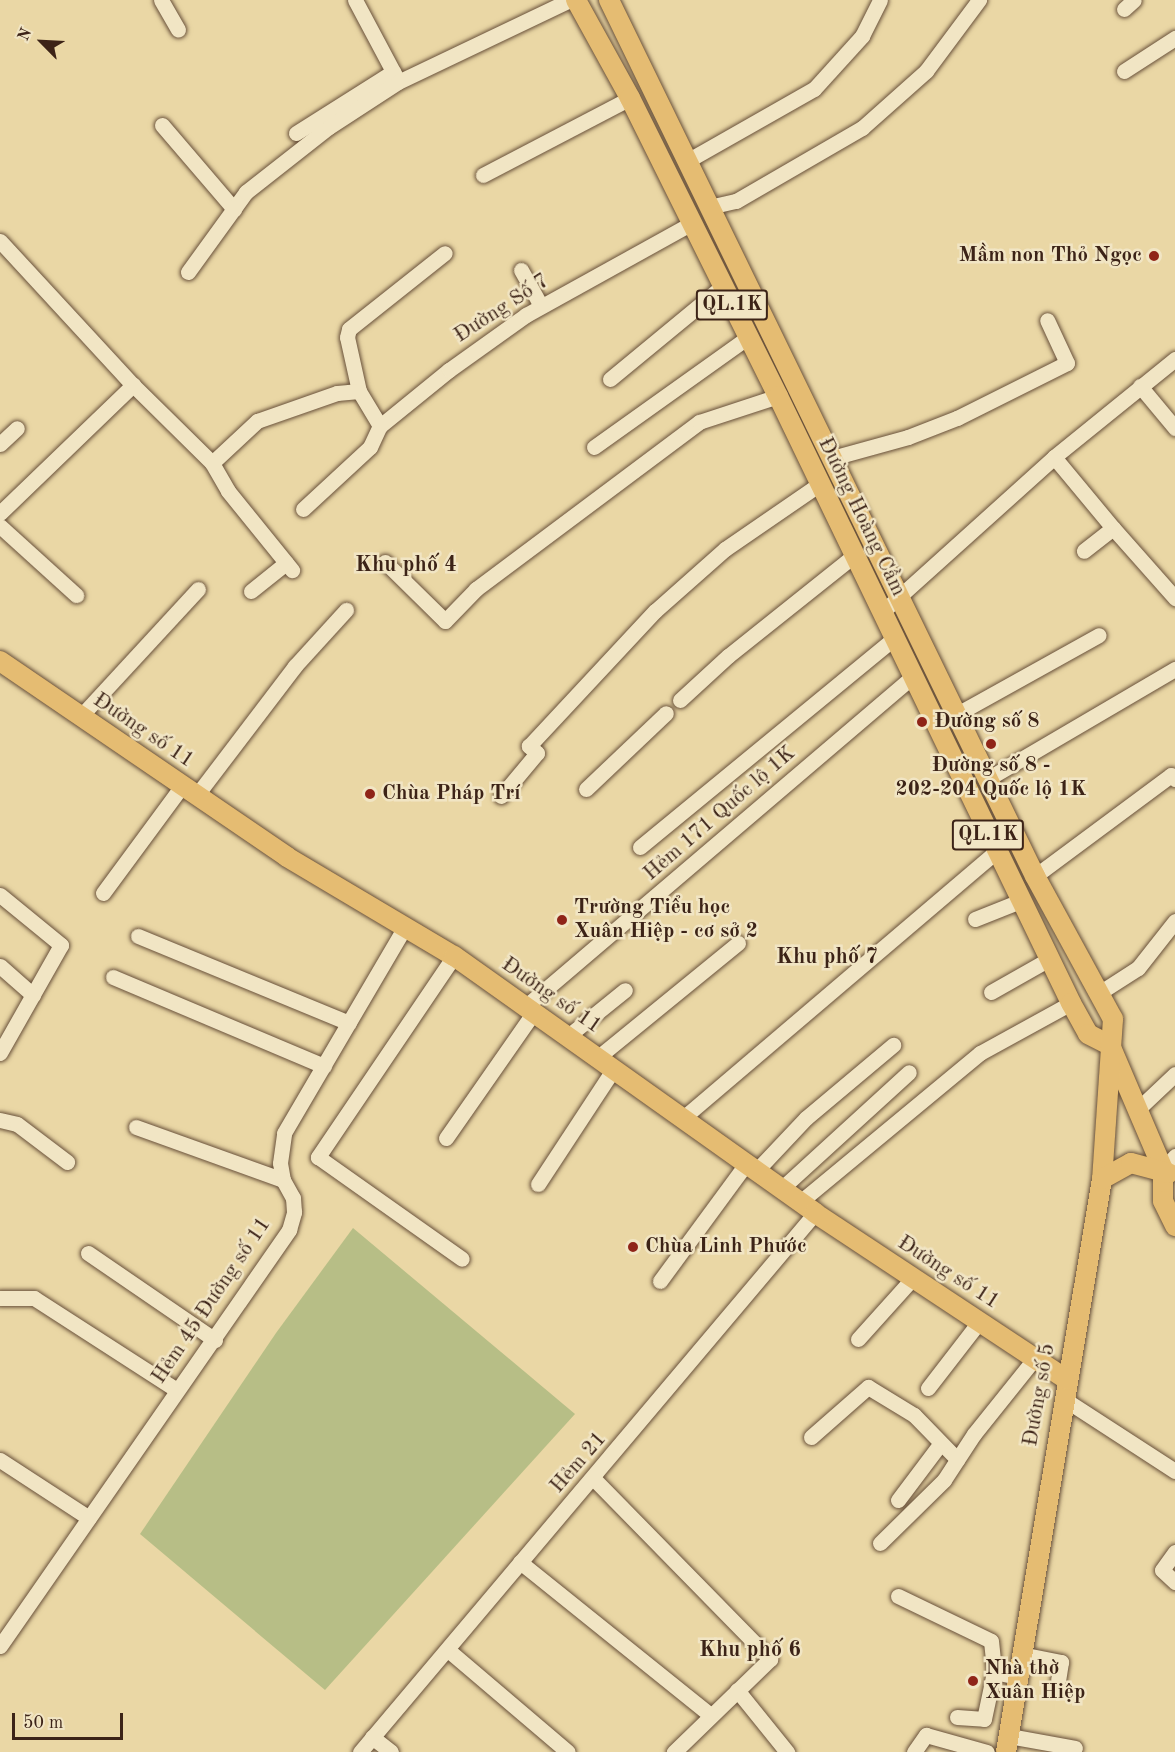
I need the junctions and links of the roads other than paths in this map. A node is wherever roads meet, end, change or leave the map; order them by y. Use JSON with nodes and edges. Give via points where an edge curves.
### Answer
{"nodes":[{"id":1,"x":355,"y":0,"type":"edge"},
{"id":2,"x":570,"y":0,"type":"edge"},
{"id":3,"x":576,"y":0,"type":"edge"},
{"id":4,"x":609,"y":0,"type":"edge"},
{"id":5,"x":880,"y":0,"type":"edge"},
{"id":6,"x":979,"y":0,"type":"edge"},
{"id":7,"x":168,"y":2,"type":"edge"},
{"id":8,"x":178,"y":30,"type":"dead end"},
{"id":9,"x":1175,"y":38,"type":"edge"},
{"id":10,"x":1124,"y":71,"type":"dead end"},
{"id":11,"x":396,"y":77,"type":"junction"},
{"id":12,"x":630,"y":98,"type":"junction"},
{"id":13,"x":162,"y":125,"type":"dead end"},
{"id":14,"x":296,"y":134,"type":"dead end"},
{"id":15,"x":687,"y":161,"type":"junction"},
{"id":16,"x":483,"y":176,"type":"dead end"},
{"id":17,"x":709,"y":207,"type":"junction"},
{"id":18,"x":234,"y":209,"type":"junction"},
{"id":19,"x":692,"y":223,"type":"junction"},
{"id":20,"x":3,"y":251,"type":"edge"},
{"id":21,"x":445,"y":253,"type":"dead end"},
{"id":22,"x":521,"y":270,"type":"dead end"},
{"id":23,"x":188,"y":272,"type":"dead end"},
{"id":24,"x":723,"y":286,"type":"junction"},
{"id":25,"x":541,"y":306,"type":"junction"},
{"id":26,"x":1047,"y":320,"type":"dead end"},
{"id":27,"x":748,"y":337,"type":"junction"},
{"id":28,"x":1175,"y":359,"type":"edge"},
{"id":29,"x":610,"y":379,"type":"dead end"},
{"id":30,"x":133,"y":385,"type":"junction"},
{"id":31,"x":1140,"y":386,"type":"junction"},
{"id":32,"x":359,"y":391,"type":"junction"},
{"id":33,"x":778,"y":396,"type":"junction"},
{"id":34,"x":381,"y":426,"type":"junction"},
{"id":35,"x":17,"y":428,"type":"dead end"},
{"id":36,"x":1175,"y":428,"type":"edge"},
{"id":37,"x":0,"y":444,"type":"edge"},
{"id":38,"x":594,"y":447,"type":"dead end"},
{"id":39,"x":1054,"y":457,"type":"junction"},
{"id":40,"x":832,"y":458,"type":"junction"},
{"id":41,"x":212,"y":463,"type":"junction"},
{"id":42,"x":818,"y":485,"type":"junction"},
{"id":43,"x":303,"y":509,"type":"dead end"},
{"id":44,"x":0,"y":513,"type":"edge"},
{"id":45,"x":0,"y":526,"type":"edge"},
{"id":46,"x":1113,"y":528,"type":"junction"},
{"id":47,"x":1084,"y":551,"type":"dead end"},
{"id":48,"x":852,"y":557,"type":"junction"},
{"id":49,"x":385,"y":562,"type":"dead end"},
{"id":50,"x":198,"y":589,"type":"dead end"},
{"id":51,"x":251,"y":591,"type":"dead end"},
{"id":52,"x":76,"y":595,"type":"dead end"},
{"id":53,"x":900,"y":598,"type":"junction"},
{"id":54,"x":1175,"y":598,"type":"edge"},
{"id":55,"x":346,"y":610,"type":"dead end"},
{"id":56,"x":881,"y":613,"type":"junction"},
{"id":57,"x":1099,"y":635,"type":"dead end"},
{"id":58,"x":893,"y":639,"type":"junction"},
{"id":59,"x":0,"y":661,"type":"edge"},
{"id":60,"x":1175,"y":669,"type":"edge"},
{"id":61,"x":912,"y":677,"type":"junction"},
{"id":62,"x":680,"y":700,"type":"dead end"},
{"id":63,"x":666,"y":713,"type":"dead end"},
{"id":64,"x":957,"y":714,"type":"junction"},
{"id":65,"x":80,"y":717,"type":"junction"},
{"id":66,"x":1174,"y":773,"type":"edge"},
{"id":67,"x":988,"y":778,"type":"junction"},
{"id":68,"x":586,"y":789,"type":"dead end"},
{"id":69,"x":189,"y":791,"type":"junction"},
{"id":70,"x":501,"y":796,"type":"dead end"},
{"id":71,"x":640,"y":847,"type":"dead end"},
{"id":72,"x":996,"y":852,"type":"junction"},
{"id":73,"x":1035,"y":876,"type":"junction"},
{"id":74,"x":103,"y":892,"type":"dead end"},
{"id":75,"x":0,"y":895,"type":"edge"},
{"id":76,"x":1020,"y":901,"type":"junction"},
{"id":77,"x":975,"y":919,"type":"dead end"},
{"id":78,"x":1175,"y":921,"type":"edge"},
{"id":79,"x":405,"y":927,"type":"junction"},
{"id":80,"x":138,"y":936,"type":"dead end"},
{"id":81,"x":738,"y":942,"type":"dead end"},
{"id":82,"x":454,"y":956,"type":"junction"},
{"id":83,"x":1049,"y":959,"type":"junction"},
{"id":84,"x":0,"y":966,"type":"edge"},
{"id":85,"x":113,"y":977,"type":"dead end"},
{"id":86,"x":626,"y":990,"type":"dead end"},
{"id":87,"x":991,"y":992,"type":"dead end"},
{"id":88,"x":1099,"y":993,"type":"junction"},
{"id":89,"x":33,"y":995,"type":"junction"},
{"id":90,"x":1071,"y":1003,"type":"junction"},
{"id":91,"x":530,"y":1009,"type":"junction"},
{"id":92,"x":349,"y":1023,"type":"junction"},
{"id":93,"x":568,"y":1036,"type":"junction"},
{"id":94,"x":893,"y":1045,"type":"dead end"},
{"id":95,"x":1110,"y":1045,"type":"junction"},
{"id":96,"x":0,"y":1053,"type":"edge"},
{"id":97,"x":597,"y":1058,"type":"junction"},
{"id":98,"x":324,"y":1066,"type":"junction"},
{"id":99,"x":613,"y":1070,"type":"junction"},
{"id":100,"x":909,"y":1072,"type":"dead end"},
{"id":101,"x":1175,"y":1074,"type":"edge"},
{"id":102,"x":1137,"y":1109,"type":"junction"},
{"id":103,"x":683,"y":1118,"type":"junction"},
{"id":104,"x":0,"y":1120,"type":"edge"},
{"id":105,"x":136,"y":1127,"type":"dead end"},
{"id":106,"x":446,"y":1138,"type":"dead end"},
{"id":107,"x":67,"y":1162,"type":"dead end"},
{"id":108,"x":1171,"y":1167,"type":"edge"},
{"id":109,"x":751,"y":1168,"type":"junction"},
{"id":110,"x":1102,"y":1179,"type":"junction"},
{"id":111,"x":283,"y":1180,"type":"junction"},
{"id":112,"x":538,"y":1184,"type":"dead end"},
{"id":113,"x":781,"y":1189,"type":"junction"},
{"id":114,"x":808,"y":1208,"type":"junction"},
{"id":115,"x":1175,"y":1226,"type":"edge"},
{"id":116,"x":88,"y":1252,"type":"dead end"},
{"id":117,"x":462,"y":1259,"type":"dead end"},
{"id":118,"x":912,"y":1279,"type":"junction"},
{"id":119,"x":660,"y":1281,"type":"dead end"},
{"id":120,"x":0,"y":1298,"type":"edge"},
{"id":121,"x":979,"y":1322,"type":"junction"},
{"id":122,"x":215,"y":1340,"type":"junction"},
{"id":123,"x":858,"y":1340,"type":"dead end"},
{"id":124,"x":1034,"y":1359,"type":"junction"},
{"id":125,"x":928,"y":1388,"type":"dead end"},
{"id":126,"x":1066,"y":1389,"type":"junction"},
{"id":127,"x":177,"y":1390,"type":"junction"},
{"id":128,"x":811,"y":1437,"type":"dead end"},
{"id":129,"x":941,"y":1443,"type":"junction"},
{"id":130,"x":957,"y":1459,"type":"junction"},
{"id":131,"x":0,"y":1460,"type":"edge"},
{"id":132,"x":1175,"y":1471,"type":"edge"},
{"id":133,"x":594,"y":1479,"type":"junction"},
{"id":134,"x":898,"y":1500,"type":"dead end"},
{"id":135,"x":89,"y":1518,"type":"junction"},
{"id":136,"x":880,"y":1543,"type":"dead end"},
{"id":137,"x":1175,"y":1552,"type":"edge"},
{"id":138,"x":520,"y":1562,"type":"junction"},
{"id":139,"x":1175,"y":1582,"type":"edge"},
{"id":140,"x":898,"y":1596,"type":"dead end"},
{"id":141,"x":0,"y":1646,"type":"edge"},
{"id":142,"x":448,"y":1650,"type":"junction"},
{"id":143,"x":1021,"y":1654,"type":"junction"},
{"id":144,"x":994,"y":1672,"type":"junction"},
{"id":145,"x":1018,"y":1677,"type":"junction"},
{"id":146,"x":1058,"y":1680,"type":"dead end"},
{"id":147,"x":737,"y":1690,"type":"junction"},
{"id":148,"x":710,"y":1715,"type":"junction"},
{"id":149,"x":957,"y":1717,"type":"dead end"},
{"id":150,"x":372,"y":1737,"type":"junction"},
{"id":151,"x":1008,"y":1744,"type":"edge"},
{"id":152,"x":1075,"y":1748,"type":"dead end"},
{"id":153,"x":360,"y":1752,"type":"edge"},
{"id":154,"x":391,"y":1752,"type":"edge"},
{"id":155,"x":568,"y":1752,"type":"edge"},
{"id":156,"x":674,"y":1752,"type":"edge"},
{"id":157,"x":787,"y":1752,"type":"edge"},
{"id":158,"x":914,"y":1752,"type":"edge"},
{"id":159,"x":987,"y":1752,"type":"edge"}],
"edges":[{"from":1,"to":11,"type":"street"},
{"from":2,"to":11,"type":"street"},
{"from":3,"to":12,"type":"main road","name":"Đường Hoàng Cầm","number":"QL.1K"},
{"from":4,"to":15,"type":"main road","name":"Đường Hoàng Cầm","number":"QL.1K"},
{"from":5,"to":15,"type":"street","via":[[862,36],[814,88]]},
{"from":6,"to":17,"type":"street","via":[[927,71],[862,128],[736,201]]},
{"from":7,"to":8,"type":"street"},
{"from":9,"to":10,"type":"street"},
{"from":11,"to":14,"type":"street"},
{"from":11,"to":18,"type":"street","via":[[246,192]]},
{"from":12,"to":16,"type":"street"},
{"from":12,"to":19,"type":"main road","name":"Đường Hoàng Cầm","number":"QL.1K"},
{"from":13,"to":18,"type":"street"},
{"from":15,"to":17,"type":"main road","name":"Đường Hoàng Cầm","number":"QL.1K"},
{"from":17,"to":40,"type":"main road","name":"Đường Hoàng Cầm","number":"QL.1K"},
{"from":18,"to":23,"type":"street"},
{"from":19,"to":24,"type":"main road","name":"Đường Hoàng Cầm","number":"QL.1K"},
{"from":19,"to":25,"type":"street","name":"Đường Số 7"},
{"from":20,"to":30,"type":"street"},
{"from":21,"to":32,"type":"street","via":[[349,329],[347,337]]},
{"from":22,"to":25,"type":"street"},
{"from":24,"to":27,"type":"main road","name":"Đường Hoàng Cầm","number":"QL.1K"},
{"from":24,"to":29,"type":"street"},
{"from":25,"to":34,"type":"street","name":"Đường Số 7","via":[[448,370]]},
{"from":26,"to":40,"type":"street","via":[[1067,363],[957,418],[908,437]]},
{"from":27,"to":33,"type":"main road","name":"Đường Hoàng Cầm","number":"QL.1K"},
{"from":27,"to":38,"type":"street"},
{"from":28,"to":31,"type":"street"},
{"from":30,"to":41,"type":"street"},
{"from":30,"to":44,"type":"street"},
{"from":31,"to":36,"type":"street"},
{"from":31,"to":39,"type":"street"},
{"from":32,"to":34,"type":"street"},
{"from":32,"to":41,"type":"street","via":[[337,393],[257,421]]},
{"from":33,"to":42,"type":"main road","name":"Đường Hoàng Cầm","number":"QL.1K"},
{"from":33,"to":49,"type":"street","via":[[699,422],[477,589],[445,621]]},
{"from":34,"to":43,"type":"street","name":"Đường Số 7","via":[[370,447]]},
{"from":35,"to":37,"type":"street"},
{"from":39,"to":46,"type":"street"},
{"from":39,"to":53,"type":"street"},
{"from":40,"to":53,"type":"main road","name":"Đường Hoàng Cầm","number":"QL.1K"},
{"from":41,"to":51,"type":"street","via":[[228,491],[289,567]]},
{"from":42,"to":48,"type":"main road","name":"Đường Hoàng Cầm","number":"QL.1K"},
{"from":42,"to":70,"type":"street","via":[[725,549],[655,610],[530,746],[537,753]]},
{"from":45,"to":52,"type":"street"},
{"from":46,"to":47,"type":"street"},
{"from":46,"to":54,"type":"street"},
{"from":48,"to":56,"type":"main road","name":"Đường Hoàng Cầm","number":"QL.1K"},
{"from":48,"to":62,"type":"street","via":[[728,656]]},
{"from":50,"to":65,"type":"street"},
{"from":53,"to":56,"type":"street"},
{"from":53,"to":64,"type":"main road","name":"Đường Hoàng Cầm","number":"QL.1K"},
{"from":55,"to":69,"type":"street"},
{"from":56,"to":58,"type":"main road","name":"Đường Hoàng Cầm","number":"QL.1K"},
{"from":57,"to":64,"type":"street"},
{"from":58,"to":61,"type":"main road","name":"Đường Hoàng Cầm","number":"QL.1K"},
{"from":58,"to":71,"type":"street"},
{"from":59,"to":65,"type":"main road","name":"Đường số 11"},
{"from":60,"to":67,"type":"street"},
{"from":61,"to":72,"type":"main road","name":"Đường Hoàng Cầm","number":"QL.1K"},
{"from":61,"to":91,"type":"street","name":"Hẻm 171 Quốc lộ 1K"},
{"from":63,"to":68,"type":"street"},
{"from":64,"to":67,"type":"main road","name":"Đường Hoàng Cầm","number":"QL.1K"},
{"from":65,"to":69,"type":"main road","name":"Đường số 11"},
{"from":66,"to":73,"type":"street"},
{"from":67,"to":73,"type":"main road","name":"Đường Hoàng Cầm","number":"QL.1K"},
{"from":69,"to":74,"type":"street"},
{"from":69,"to":79,"type":"main road","name":"Đường số 11","via":[[286,857]]},
{"from":72,"to":76,"type":"main road","name":"Đường Hoàng Cầm","number":"QL.1K"},
{"from":72,"to":103,"type":"street"},
{"from":73,"to":88,"type":"main road","name":"Đường Hoàng Cầm","number":"QL.1K"},
{"from":75,"to":89,"type":"street","via":[[61,945]]},
{"from":76,"to":77,"type":"street"},
{"from":76,"to":83,"type":"main road","name":"Đường Hoàng Cầm","number":"QL.1K"},
{"from":78,"to":88,"type":"street","via":[[1138,968]]},
{"from":79,"to":82,"type":"main road","name":"Đường số 11"},
{"from":79,"to":92,"type":"street","name":"Hẻm 45 Đường số 11"},
{"from":80,"to":92,"type":"street"},
{"from":81,"to":97,"type":"street"},
{"from":82,"to":91,"type":"main road","name":"Đường số 11"},
{"from":82,"to":117,"type":"street","via":[[318,1157]]},
{"from":83,"to":87,"type":"street"},
{"from":83,"to":90,"type":"main road","name":"Đường Hoàng Cầm","number":"QL.1K"},
{"from":84,"to":89,"type":"street"},
{"from":85,"to":98,"type":"street"},
{"from":86,"to":93,"type":"street"},
{"from":88,"to":95,"type":"main road","name":"Đường Hoàng Cầm","number":"QL.1K","via":[[1113,1020]]},
{"from":89,"to":96,"type":"street"},
{"from":90,"to":95,"type":"main road","name":"Đường Hoàng Cầm","number":"QL.1K","via":[[1088,1034]]},
{"from":90,"to":114,"type":"street","name":"Hẻm 21","via":[[980,1053]]},
{"from":91,"to":93,"type":"main road","name":"Đường số 11"},
{"from":91,"to":106,"type":"street","name":"Hẻm 171 Quốc lộ 1K"},
{"from":92,"to":98,"type":"street","name":"Hẻm 45 Đường số 11"},
{"from":93,"to":97,"type":"main road","name":"Đường số 11"},
{"from":94,"to":109,"type":"street"},
{"from":95,"to":102,"type":"main road","name":"Đường Hoàng Cầm","number":"QL.1K"},
{"from":95,"to":110,"type":"main road","name":"Đường số 5"},
{"from":97,"to":99,"type":"main road","name":"Đường số 11"},
{"from":98,"to":111,"type":"street","name":"Hẻm 45 Đường số 11","via":[[284,1133]]},
{"from":99,"to":103,"type":"main road","name":"Đường số 11"},
{"from":99,"to":112,"type":"street"},
{"from":100,"to":113,"type":"street"},
{"from":101,"to":102,"type":"street"},
{"from":102,"to":108,"type":"main road","name":"Đường Hoàng Cầm","number":"QL.1K"},
{"from":103,"to":109,"type":"main road","name":"Đường số 11"},
{"from":104,"to":107,"type":"street","via":[[17,1124]]},
{"from":105,"to":111,"type":"street"},
{"from":108,"to":110,"type":"main road","via":[[1131,1163]]},
{"from":108,"to":115,"type":"main road","name":"Đường Hoàng Cầm","number":"QL.1K","via":[[1163,1201]]},
{"from":109,"to":113,"type":"main road","name":"Đường số 11"},
{"from":109,"to":119,"type":"street"},
{"from":110,"to":126,"type":"main road","name":"Đường số 5"},
{"from":111,"to":122,"type":"street","name":"Hẻm 45 Đường số 11","via":[[293,1198],[289,1230]]},
{"from":113,"to":114,"type":"main road","name":"Đường số 11"},
{"from":114,"to":118,"type":"main road","name":"Đường số 11"},
{"from":114,"to":133,"type":"street","name":"Hẻm 21"},
{"from":116,"to":122,"type":"street"},
{"from":118,"to":121,"type":"main road","name":"Đường số 11"},
{"from":118,"to":123,"type":"street"},
{"from":120,"to":127,"type":"street","via":[[34,1298]]},
{"from":121,"to":124,"type":"main road","name":"Đường số 11"},
{"from":121,"to":125,"type":"street"},
{"from":122,"to":127,"type":"street","name":"Hẻm 45 Đường số 11"},
{"from":124,"to":126,"type":"main road","name":"Đường số 11"},
{"from":124,"to":130,"type":"street"},
{"from":126,"to":132,"type":"street"},
{"from":126,"to":143,"type":"main road","name":"Đường số 5"},
{"from":127,"to":135,"type":"street","name":"Hẻm 45 Đường số 11"},
{"from":128,"to":129,"type":"street","via":[[868,1387],[914,1414]]},
{"from":129,"to":130,"type":"street"},
{"from":129,"to":134,"type":"street"},
{"from":130,"to":136,"type":"street","via":[[944,1480]]},
{"from":131,"to":135,"type":"street"},
{"from":133,"to":138,"type":"street","name":"Hẻm 21"},
{"from":133,"to":147,"type":"street","via":[[770,1659]]},
{"from":135,"to":141,"type":"street","name":"Hẻm 45 Đường số 11"},
{"from":137,"to":139,"type":"street","via":[[1162,1570]]},
{"from":138,"to":142,"type":"street","name":"Hẻm 21"},
{"from":138,"to":148,"type":"street"},
{"from":140,"to":144,"type":"street","via":[[990,1641]]},
{"from":142,"to":150,"type":"street","name":"Hẻm 21"},
{"from":142,"to":155,"type":"street"},
{"from":143,"to":145,"type":"main road","name":"Đường số 5"},
{"from":143,"to":146,"type":"street","via":[[1061,1662]]},
{"from":144,"to":145,"type":"street"},
{"from":144,"to":149,"type":"street","via":[[984,1719]]},
{"from":145,"to":151,"type":"main road","name":"Đường số 5"},
{"from":147,"to":148,"type":"street"},
{"from":147,"to":157,"type":"street"},
{"from":148,"to":156,"type":"street"},
{"from":150,"to":153,"type":"street","name":"Hẻm 21"},
{"from":150,"to":154,"type":"street"},
{"from":151,"to":152,"type":"street"},
{"from":158,"to":159,"type":"street","via":[[926,1735]]}]}
